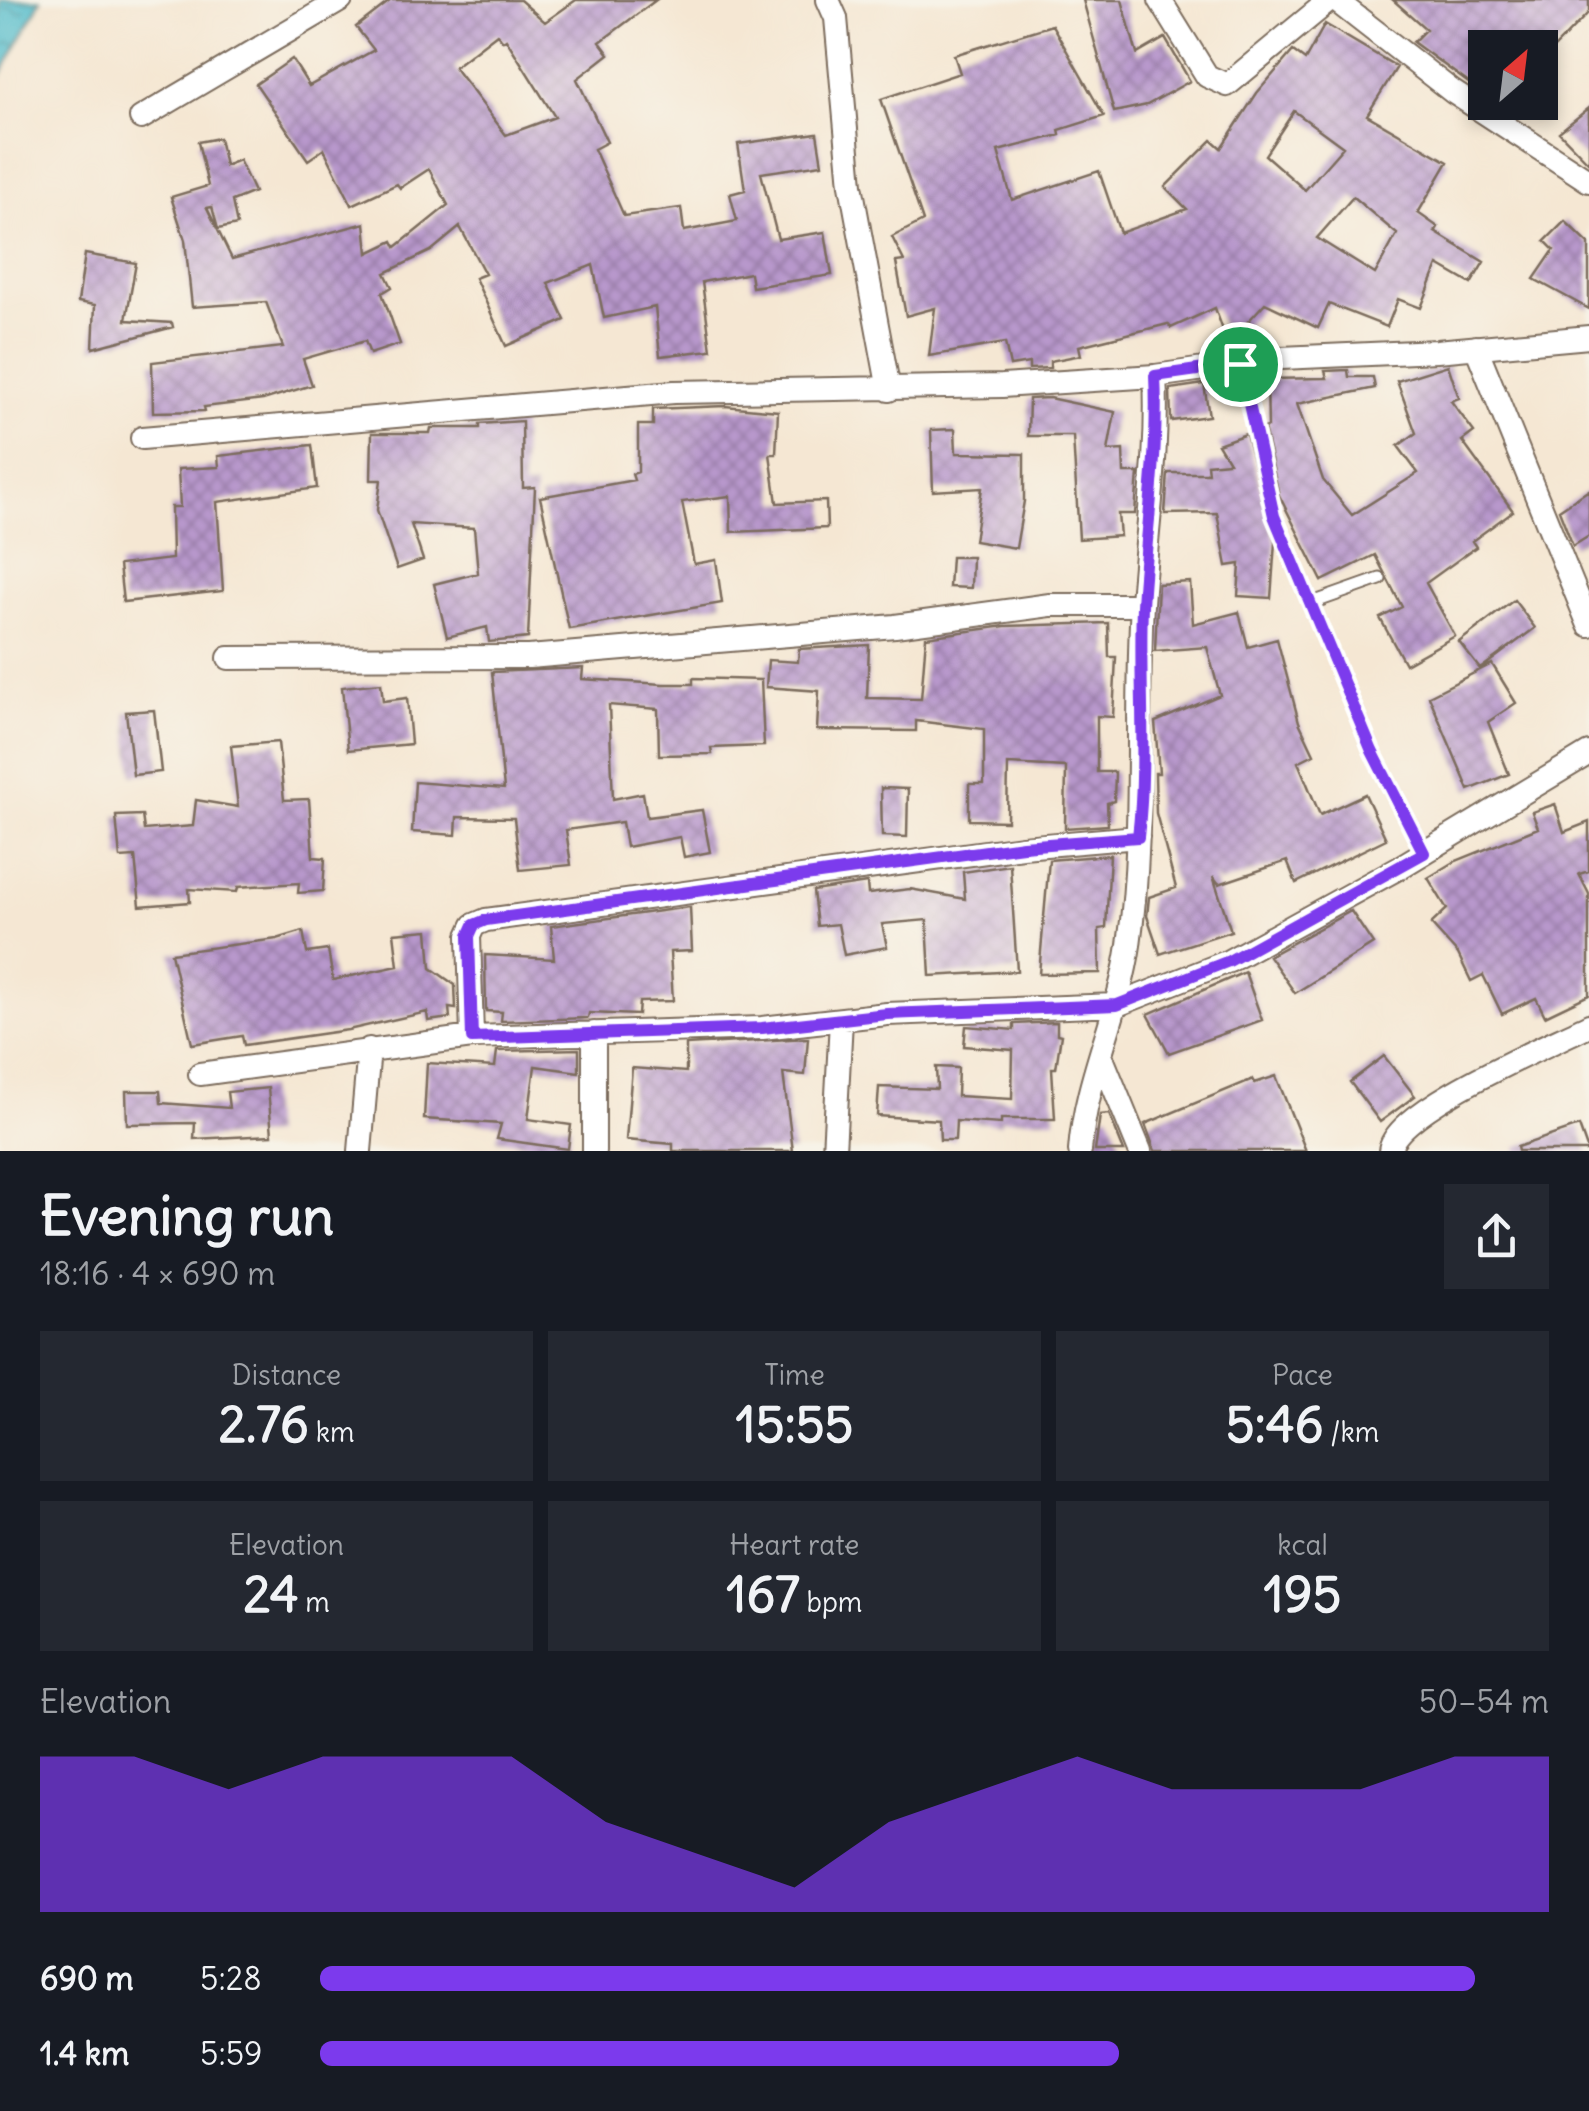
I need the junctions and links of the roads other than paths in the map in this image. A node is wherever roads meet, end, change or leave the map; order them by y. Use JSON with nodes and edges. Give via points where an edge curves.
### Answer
{"nodes":[{"id":1,"x":341,"y":0,"type":"edge"},
{"id":2,"x":828,"y":0,"type":"edge"},
{"id":3,"x":1160,"y":0,"type":"edge"},
{"id":4,"x":1332,"y":0,"type":"edge"},
{"id":5,"x":141,"y":118,"type":"dead end"},
{"id":6,"x":1589,"y":180,"type":"edge"},
{"id":7,"x":1589,"y":337,"type":"edge"},
{"id":8,"x":1476,"y":347,"type":"junction"},
{"id":9,"x":1240,"y":364,"type":"junction"},
{"id":10,"x":1155,"y":376,"type":"junction"},
{"id":11,"x":889,"y":390,"type":"junction"},
{"id":12,"x":142,"y":438,"type":"dead end"},
{"id":13,"x":1380,"y":579,"type":"dead end"},
{"id":14,"x":1312,"y":604,"type":"junction"},
{"id":15,"x":1142,"y":605,"type":"junction"},
{"id":16,"x":1589,"y":625,"type":"edge"},
{"id":17,"x":229,"y":658,"type":"dead end"},
{"id":18,"x":1589,"y":753,"type":"edge"},
{"id":19,"x":1138,"y":837,"type":"junction"},
{"id":20,"x":1424,"y":853,"type":"junction"},
{"id":21,"x":1117,"y":1005,"type":"junction"},
{"id":22,"x":841,"y":1020,"type":"junction"},
{"id":23,"x":1589,"y":1025,"type":"edge"},
{"id":24,"x":594,"y":1033,"type":"junction"},
{"id":25,"x":472,"y":1038,"type":"junction"},
{"id":26,"x":369,"y":1048,"type":"junction"},
{"id":27,"x":1102,"y":1058,"type":"junction"},
{"id":28,"x":200,"y":1074,"type":"dead end"},
{"id":29,"x":360,"y":1151,"type":"edge"},
{"id":30,"x":594,"y":1151,"type":"edge"},
{"id":31,"x":834,"y":1151,"type":"edge"},
{"id":32,"x":1080,"y":1151,"type":"edge"},
{"id":33,"x":1140,"y":1151,"type":"edge"},
{"id":34,"x":1390,"y":1151,"type":"edge"}],
"edges":[{"from":1,"to":5,"type":"street"},
{"from":2,"to":11,"type":"street","via":[[836,18],[851,185]]},
{"from":3,"to":4,"type":"street","via":[[1208,76],[1227,84]]},
{"from":4,"to":6,"type":"street","via":[[1453,92]]},
{"from":7,"to":8,"type":"street"},
{"from":8,"to":9,"type":"street"},
{"from":8,"to":16,"type":"street"},
{"from":9,"to":10,"type":"street"},
{"from":9,"to":14,"type":"lane","via":[[1274,516]]},
{"from":10,"to":11,"type":"street"},
{"from":10,"to":15,"type":"street","via":[[1158,430]]},
{"from":11,"to":12,"type":"street","via":[[674,392]]},
{"from":13,"to":14,"type":"lane"},
{"from":14,"to":20,"type":"lane","via":[[1372,751]]},
{"from":15,"to":17,"type":"street","via":[[1050,606],[529,657]]},
{"from":15,"to":19,"type":"street"},
{"from":18,"to":20,"type":"street"},
{"from":19,"to":21,"type":"street"},
{"from":19,"to":25,"type":"street","via":[[1023,846],[486,920],[469,936]]},
{"from":20,"to":21,"type":"street","via":[[1229,961]]},
{"from":21,"to":22,"type":"street"},
{"from":21,"to":27,"type":"street"},
{"from":22,"to":24,"type":"street"},
{"from":22,"to":31,"type":"street"},
{"from":23,"to":34,"type":"street","via":[[1432,1106],[1402,1126]]},
{"from":24,"to":25,"type":"street"},
{"from":24,"to":30,"type":"street"},
{"from":25,"to":26,"type":"street"},
{"from":26,"to":28,"type":"street"},
{"from":26,"to":29,"type":"street"},
{"from":27,"to":32,"type":"street"},
{"from":27,"to":33,"type":"street"}]}
